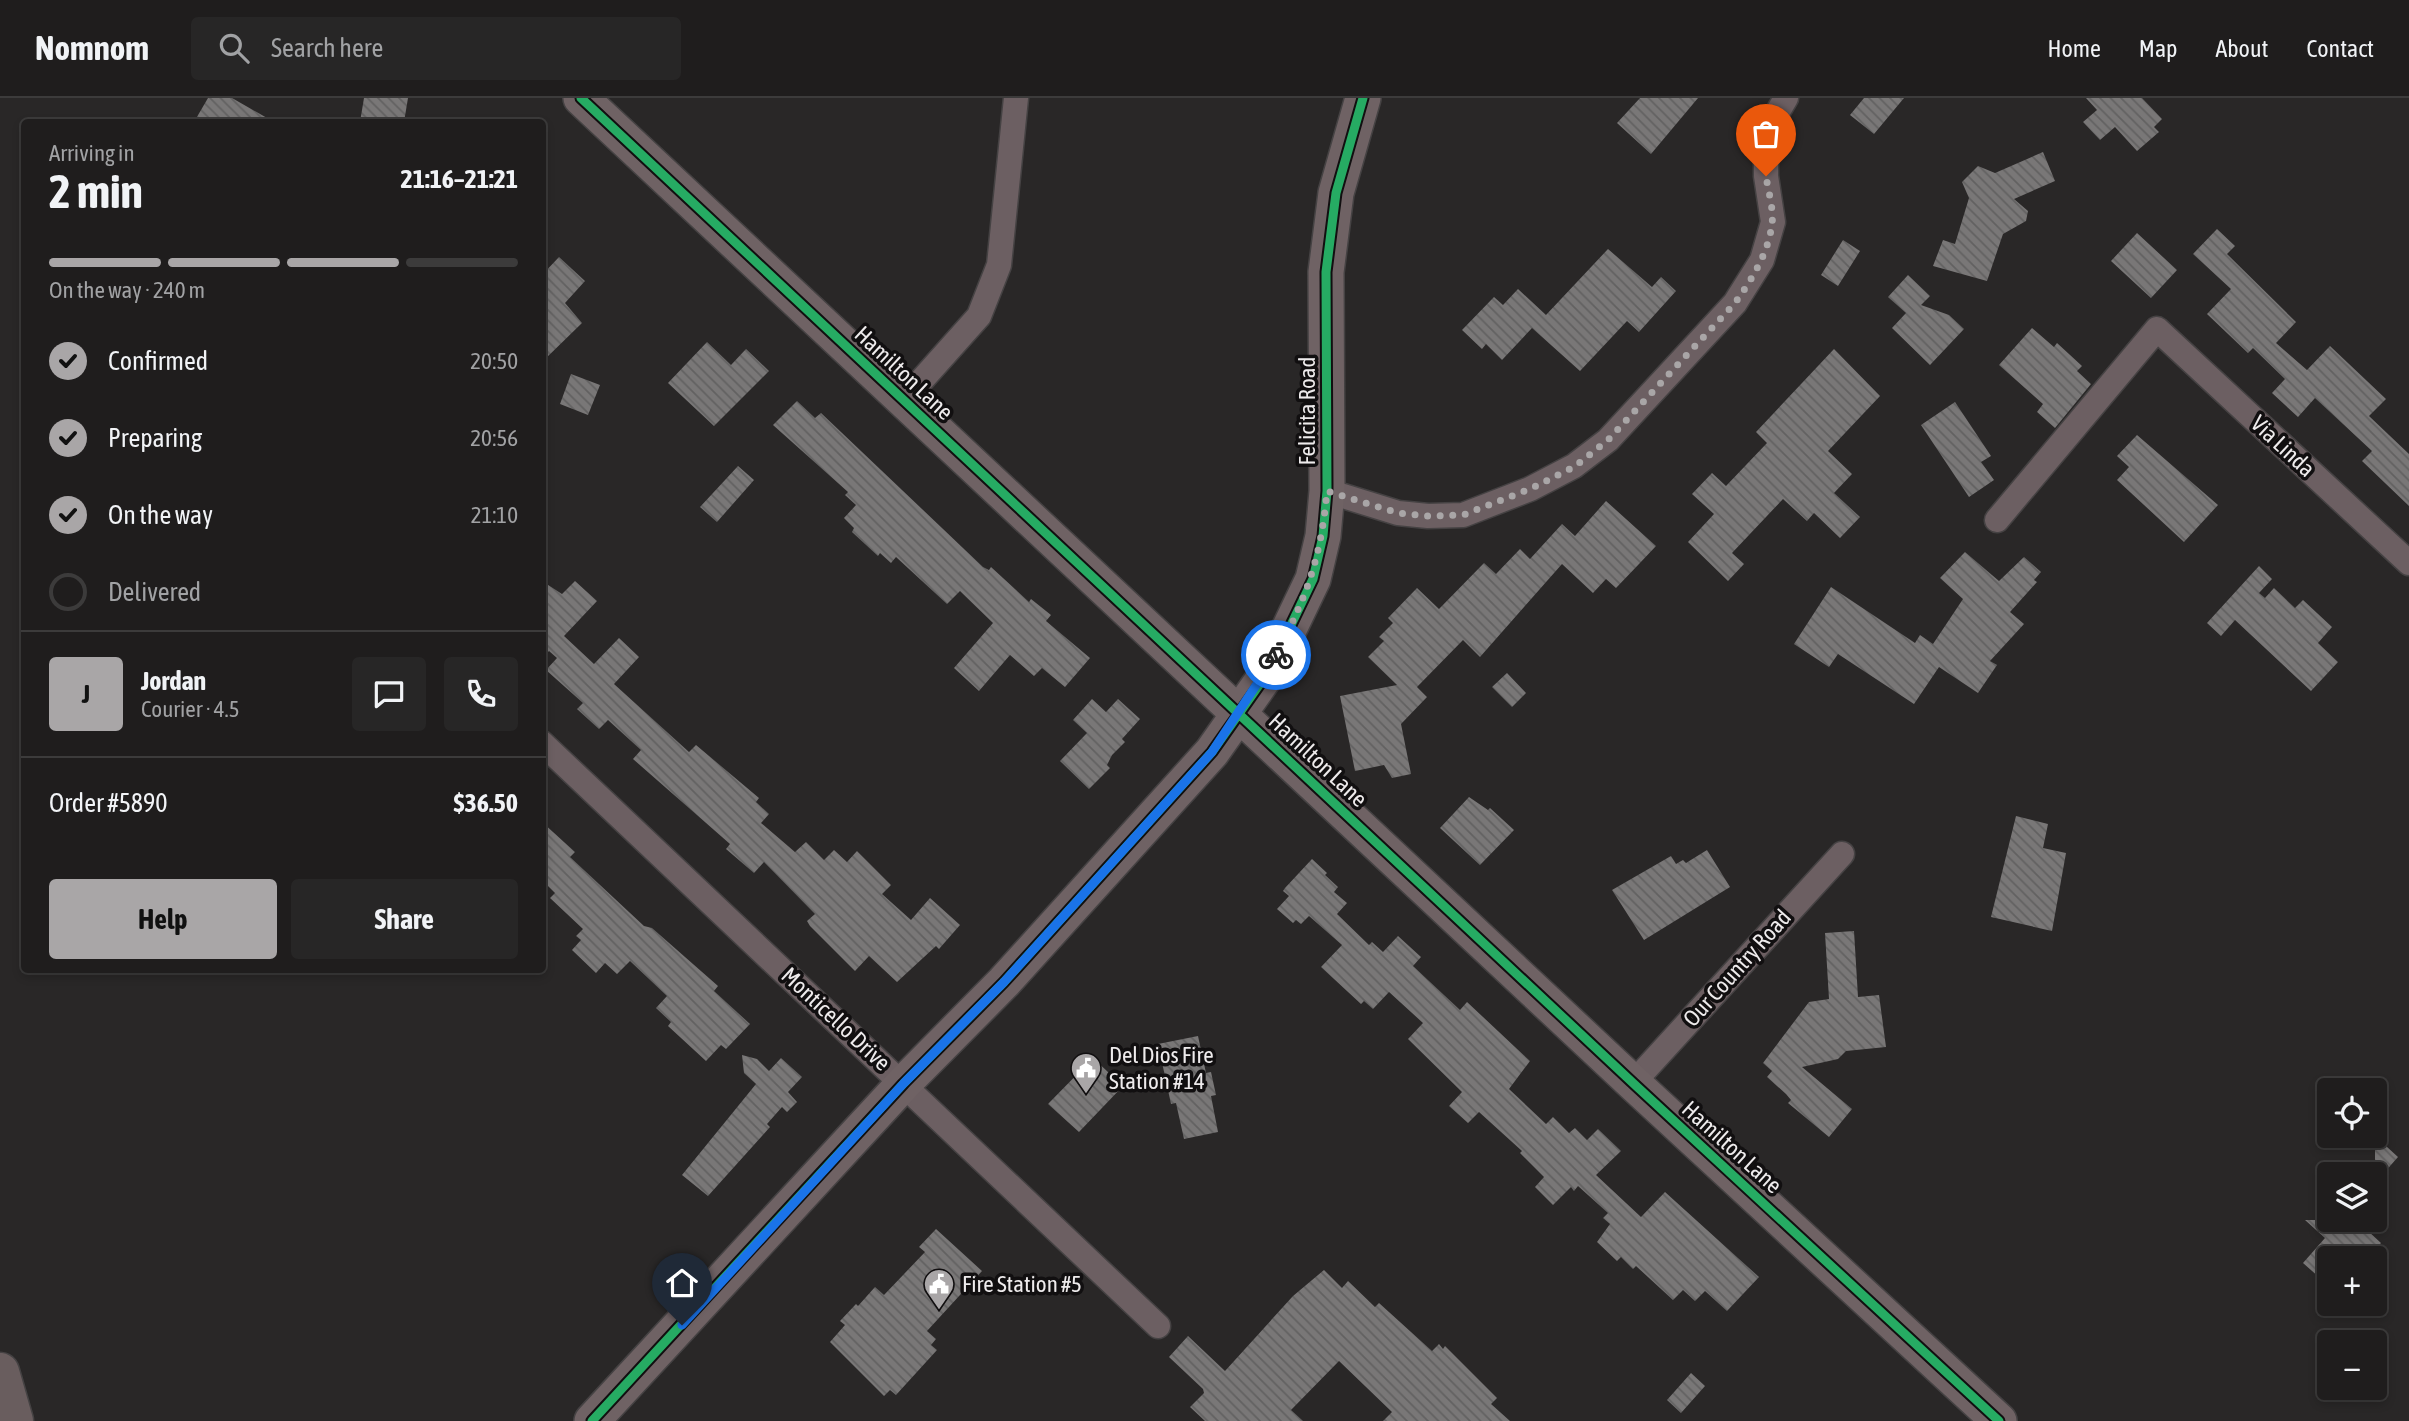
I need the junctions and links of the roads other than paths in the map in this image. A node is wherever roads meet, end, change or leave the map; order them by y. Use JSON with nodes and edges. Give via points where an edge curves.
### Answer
{"nodes":[{"id":1,"x":581,"y":98,"type":"edge"},
{"id":2,"x":1016,"y":98,"type":"edge"},
{"id":3,"x":1363,"y":98,"type":"edge"},
{"id":4,"x":1786,"y":98,"type":"edge"},
{"id":5,"x":904,"y":400,"type":"junction"},
{"id":6,"x":1327,"y":491,"type":"junction"},
{"id":7,"x":1997,"y":520,"type":"dead end"},
{"id":8,"x":2409,"y":563,"type":"edge"},
{"id":9,"x":1240,"y":713,"type":"junction"},
{"id":10,"x":546,"y":747,"type":"edge"},
{"id":11,"x":1842,"y":853,"type":"dead end"},
{"id":12,"x":904,"y":1083,"type":"junction"},
{"id":13,"x":1633,"y":1083,"type":"junction"},
{"id":14,"x":1158,"y":1326,"type":"dead end"},
{"id":15,"x":0,"y":1371,"type":"edge"},
{"id":16,"x":14,"y":1421,"type":"edge"},
{"id":17,"x":592,"y":1421,"type":"edge"},
{"id":18,"x":1999,"y":1421,"type":"edge"}],
"edges":[{"from":1,"to":5,"type":"street","name":"Hamilton Lane"},
{"from":2,"to":5,"type":"street","via":[[999,265],[979,316]]},
{"from":3,"to":6,"type":"street","name":"Felicita Road","via":[[1336,193],[1326,272]]},
{"from":4,"to":6,"type":"street","via":[[1766,132],[1773,222],[1762,260],[1735,303],[1608,440],[1574,467],[1463,515],[1398,513]]},
{"from":5,"to":9,"type":"street","name":"Hamilton Lane"},
{"from":6,"to":9,"type":"street","name":"Felicita Road","via":[[1313,579],[1269,671]]},
{"from":7,"to":8,"type":"street","name":"Via Linda","via":[[2157,329]]},
{"from":9,"to":12,"type":"street","name":"Felicita Road","via":[[1212,752],[1004,982]]},
{"from":9,"to":13,"type":"street","name":"Hamilton Lane"},
{"from":10,"to":12,"type":"street","name":"Monticello Drive"},
{"from":11,"to":13,"type":"street","name":"Our Country Road"},
{"from":12,"to":14,"type":"street","name":"Monticello Drive"},
{"from":12,"to":17,"type":"street","name":"Felicita Road"},
{"from":13,"to":18,"type":"street","name":"Hamilton Lane"},
{"from":15,"to":16,"type":"highway"}]}
